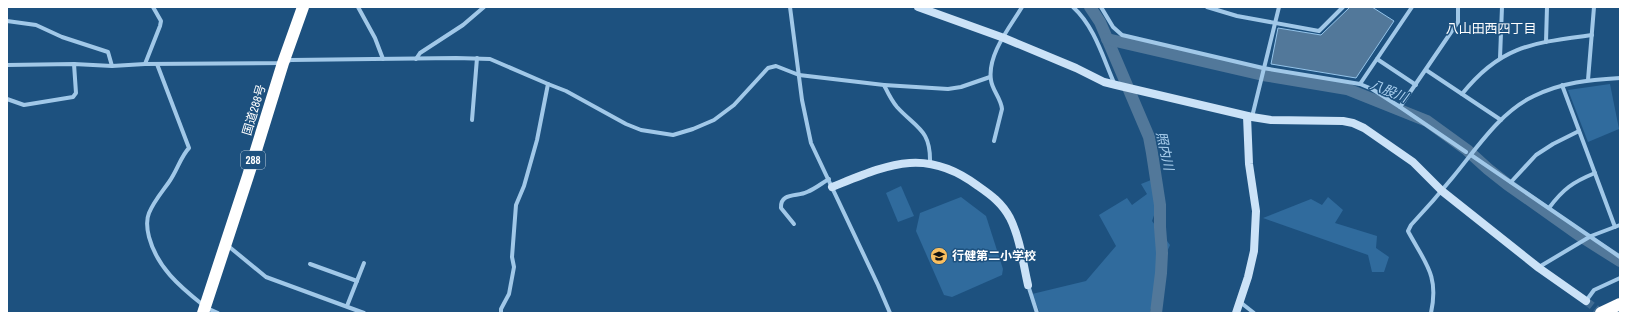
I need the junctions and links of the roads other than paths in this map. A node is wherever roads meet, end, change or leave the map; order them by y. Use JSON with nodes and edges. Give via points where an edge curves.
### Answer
{"nodes":[{"id":1,"x":153,"y":7,"type":"edge"},
{"id":2,"x":303,"y":7,"type":"edge"},
{"id":3,"x":307,"y":7,"type":"edge"},
{"id":4,"x":358,"y":7,"type":"edge"},
{"id":5,"x":484,"y":7,"type":"edge"},
{"id":6,"x":790,"y":7,"type":"edge"},
{"id":7,"x":918,"y":7,"type":"edge"},
{"id":8,"x":1022,"y":7,"type":"edge"},
{"id":9,"x":1073,"y":7,"type":"edge"},
{"id":10,"x":1101,"y":7,"type":"edge"},
{"id":11,"x":1207,"y":7,"type":"edge"},
{"id":12,"x":1278,"y":7,"type":"edge"},
{"id":13,"x":1343,"y":7,"type":"edge"},
{"id":14,"x":1412,"y":7,"type":"edge"},
{"id":15,"x":1458,"y":7,"type":"edge"},
{"id":16,"x":1502,"y":7,"type":"edge"},
{"id":17,"x":1547,"y":7,"type":"edge"},
{"id":18,"x":1594,"y":7,"type":"edge"},
{"id":19,"x":933,"y":10,"type":"edge"},
{"id":20,"x":7,"y":21,"type":"edge"},
{"id":21,"x":1274,"y":23,"type":"junction"},
{"id":22,"x":1592,"y":35,"type":"junction"},
{"id":23,"x":1004,"y":38,"type":"junction"},
{"id":24,"x":1546,"y":42,"type":"junction"},
{"id":25,"x":477,"y":58,"type":"junction"},
{"id":26,"x":1500,"y":58,"type":"junction"},
{"id":27,"x":383,"y":59,"type":"junction"},
{"id":28,"x":416,"y":59,"type":"junction"},
{"id":29,"x":1377,"y":59,"type":"junction"},
{"id":30,"x":287,"y":61,"type":"junction"},
{"id":31,"x":74,"y":64,"type":"junction"},
{"id":32,"x":145,"y":64,"type":"junction"},
{"id":33,"x":157,"y":64,"type":"junction"},
{"id":34,"x":7,"y":65,"type":"edge"},
{"id":35,"x":112,"y":66,"type":"junction"},
{"id":36,"x":1263,"y":68,"type":"junction"},
{"id":37,"x":1426,"y":70,"type":"junction"},
{"id":38,"x":799,"y":75,"type":"junction"},
{"id":39,"x":990,"y":77,"type":"junction"},
{"id":40,"x":1620,"y":78,"type":"edge"},
{"id":41,"x":1588,"y":80,"type":"junction"},
{"id":42,"x":548,"y":84,"type":"junction"},
{"id":43,"x":1360,"y":84,"type":"junction"},
{"id":44,"x":884,"y":85,"type":"junction"},
{"id":45,"x":1116,"y":85,"type":"junction"},
{"id":46,"x":1416,"y":85,"type":"junction"},
{"id":47,"x":1562,"y":86,"type":"junction"},
{"id":48,"x":1462,"y":94,"type":"junction"},
{"id":49,"x":7,"y":99,"type":"edge"},
{"id":50,"x":1400,"y":107,"type":"junction"},
{"id":51,"x":1250,"y":117,"type":"junction"},
{"id":52,"x":472,"y":120,"type":"dead end"},
{"id":53,"x":1500,"y":120,"type":"junction"},
{"id":54,"x":1579,"y":131,"type":"junction"},
{"id":55,"x":994,"y":141,"type":"dead end"},
{"id":56,"x":1466,"y":152,"type":"dead end"},
{"id":57,"x":1471,"y":155,"type":"junction"},
{"id":58,"x":930,"y":163,"type":"junction"},
{"id":59,"x":1595,"y":173,"type":"junction"},
{"id":60,"x":1511,"y":182,"type":"junction"},
{"id":61,"x":830,"y":183,"type":"junction"},
{"id":62,"x":1442,"y":192,"type":"junction"},
{"id":63,"x":1549,"y":208,"type":"junction"},
{"id":64,"x":794,"y":224,"type":"dead end"},
{"id":65,"x":1620,"y":225,"type":"edge"},
{"id":66,"x":1615,"y":227,"type":"junction"},
{"id":67,"x":1591,"y":236,"type":"junction"},
{"id":68,"x":228,"y":245,"type":"junction"},
{"id":69,"x":1620,"y":257,"type":"edge"},
{"id":70,"x":364,"y":263,"type":"dead end"},
{"id":71,"x":310,"y":264,"type":"dead end"},
{"id":72,"x":1539,"y":268,"type":"junction"},
{"id":73,"x":1620,"y":278,"type":"edge"},
{"id":74,"x":357,"y":281,"type":"junction"},
{"id":75,"x":1028,"y":285,"type":"joint"},
{"id":76,"x":1239,"y":302,"type":"junction"},
{"id":77,"x":1586,"y":302,"type":"joint"},
{"id":78,"x":1620,"y":304,"type":"edge"},
{"id":79,"x":347,"y":306,"type":"junction"},
{"id":80,"x":209,"y":311,"type":"edge"},
{"id":81,"x":364,"y":313,"type":"edge"},
{"id":82,"x":501,"y":313,"type":"edge"},
{"id":83,"x":890,"y":313,"type":"edge"},
{"id":84,"x":1037,"y":313,"type":"edge"},
{"id":85,"x":1236,"y":313,"type":"edge"},
{"id":86,"x":1254,"y":313,"type":"edge"},
{"id":87,"x":1431,"y":313,"type":"edge"},
{"id":88,"x":1601,"y":313,"type":"edge"}],
"edges":[{"from":1,"to":32,"type":"street","via":[[160,19],[160,26]]},
{"from":2,"to":30,"type":"highway","name":"国道288号","number":"288"},
{"from":3,"to":30,"type":"highway","name":"国道288号","number":"288"},
{"from":4,"to":27,"type":"street"},
{"from":5,"to":28,"type":"street","via":[[463,25],[420,53]]},
{"from":6,"to":38,"type":"street"},
{"from":7,"to":19,"type":"street"},
{"from":8,"to":23,"type":"street"},
{"from":9,"to":45,"type":"street","via":[[1092,31]]},
{"from":10,"to":36,"type":"street","via":[[1113,27],[1122,35]]},
{"from":11,"to":21,"type":"street"},
{"from":12,"to":21,"type":"street"},
{"from":13,"to":21,"type":"street","via":[[1320,31]]},
{"from":14,"to":29,"type":"street"},
{"from":15,"to":37,"type":"street","via":[[1458,22]]},
{"from":16,"to":26,"type":"street"},
{"from":17,"to":24,"type":"street"},
{"from":18,"to":22,"type":"street"},
{"from":19,"to":23,"type":"street"},
{"from":20,"to":35,"type":"street","via":[[36,25],[62,37],[108,52]]},
{"from":21,"to":36,"type":"street"},
{"from":22,"to":24,"type":"street"},
{"from":22,"to":41,"type":"street"},
{"from":23,"to":39,"type":"street","via":[[993,57]]},
{"from":23,"to":45,"type":"street"},
{"from":24,"to":26,"type":"street","via":[[1517,49]]},
{"from":25,"to":28,"type":"street"},
{"from":25,"to":42,"type":"street","via":[[490,59]]},
{"from":25,"to":52,"type":"street"},
{"from":26,"to":48,"type":"street","via":[[1483,70]]},
{"from":27,"to":28,"type":"street"},
{"from":27,"to":30,"type":"street"},
{"from":29,"to":43,"type":"street"},
{"from":29,"to":46,"type":"street"},
{"from":30,"to":33,"type":"street"},
{"from":30,"to":68,"type":"highway","name":"国道288号","number":"288"},
{"from":31,"to":34,"type":"street"},
{"from":31,"to":35,"type":"street"},
{"from":31,"to":49,"type":"street","via":[[76,93],[73,97],[24,105]]},
{"from":32,"to":33,"type":"street"},
{"from":32,"to":35,"type":"street"},
{"from":33,"to":80,"type":"street","via":[[189,148],[184,152],[170,182],[149,212],[147,231],[154,254],[163,268]]},
{"from":36,"to":43,"type":"street"},
{"from":36,"to":51,"type":"street"},
{"from":37,"to":46,"type":"street"},
{"from":37,"to":48,"type":"street"},
{"from":38,"to":42,"type":"street","via":[[776,66],[768,68],[734,104],[714,120],[672,135],[641,130],[626,124]]},
{"from":38,"to":44,"type":"street"},
{"from":38,"to":61,"type":"street","via":[[814,152]]},
{"from":39,"to":44,"type":"street","via":[[948,89]]},
{"from":39,"to":55,"type":"street","via":[[1002,108]]},
{"from":40,"to":41,"type":"street"},
{"from":41,"to":47,"type":"street"},
{"from":42,"to":82,"type":"street","via":[[537,140],[516,205],[512,257],[514,267],[509,294]]},
{"from":43,"to":50,"type":"street"},
{"from":44,"to":58,"type":"street","via":[[896,106],[924,133],[930,152]]},
{"from":45,"to":51,"type":"street"},
{"from":46,"to":50,"type":"street"},
{"from":47,"to":53,"type":"street","via":[[1522,102]]},
{"from":47,"to":54,"type":"street"},
{"from":48,"to":53,"type":"street"},
{"from":50,"to":56,"type":"street"},
{"from":51,"to":62,"type":"street","via":[[1353,123],[1368,130],[1412,162]]},
{"from":51,"to":76,"type":"street","via":[[1249,164],[1256,211],[1253,258]]},
{"from":53,"to":57,"type":"street"},
{"from":54,"to":59,"type":"street"},
{"from":54,"to":60,"type":"street","via":[[1536,155]]},
{"from":57,"to":60,"type":"street"},
{"from":57,"to":62,"type":"street"},
{"from":58,"to":61,"type":"street","via":[[888,166]]},
{"from":58,"to":75,"type":"street","via":[[944,166],[960,174],[1002,205],[1012,222]]},
{"from":59,"to":63,"type":"street","via":[[1575,181]]},
{"from":59,"to":66,"type":"street"},
{"from":60,"to":63,"type":"street"},
{"from":61,"to":64,"type":"street","via":[[806,193],[790,195],[783,201],[781,208]]},
{"from":61,"to":83,"type":"street"},
{"from":62,"to":72,"type":"street"},
{"from":62,"to":87,"type":"street","via":[[1408,231],[1432,275]]},
{"from":63,"to":67,"type":"street"},
{"from":65,"to":66,"type":"street"},
{"from":66,"to":67,"type":"street"},
{"from":67,"to":69,"type":"street"},
{"from":67,"to":72,"type":"street"},
{"from":68,"to":79,"type":"street","via":[[266,276]]},
{"from":68,"to":80,"type":"highway","name":"国道288号","number":"288"},
{"from":70,"to":74,"type":"street"},
{"from":71,"to":74,"type":"street"},
{"from":72,"to":77,"type":"street"},
{"from":73,"to":77,"type":"street","via":[[1594,290]]},
{"from":74,"to":79,"type":"street"},
{"from":75,"to":84,"type":"street"},
{"from":76,"to":85,"type":"street"},
{"from":76,"to":86,"type":"street"},
{"from":78,"to":88,"type":"highway"},
{"from":79,"to":81,"type":"street"}]}
